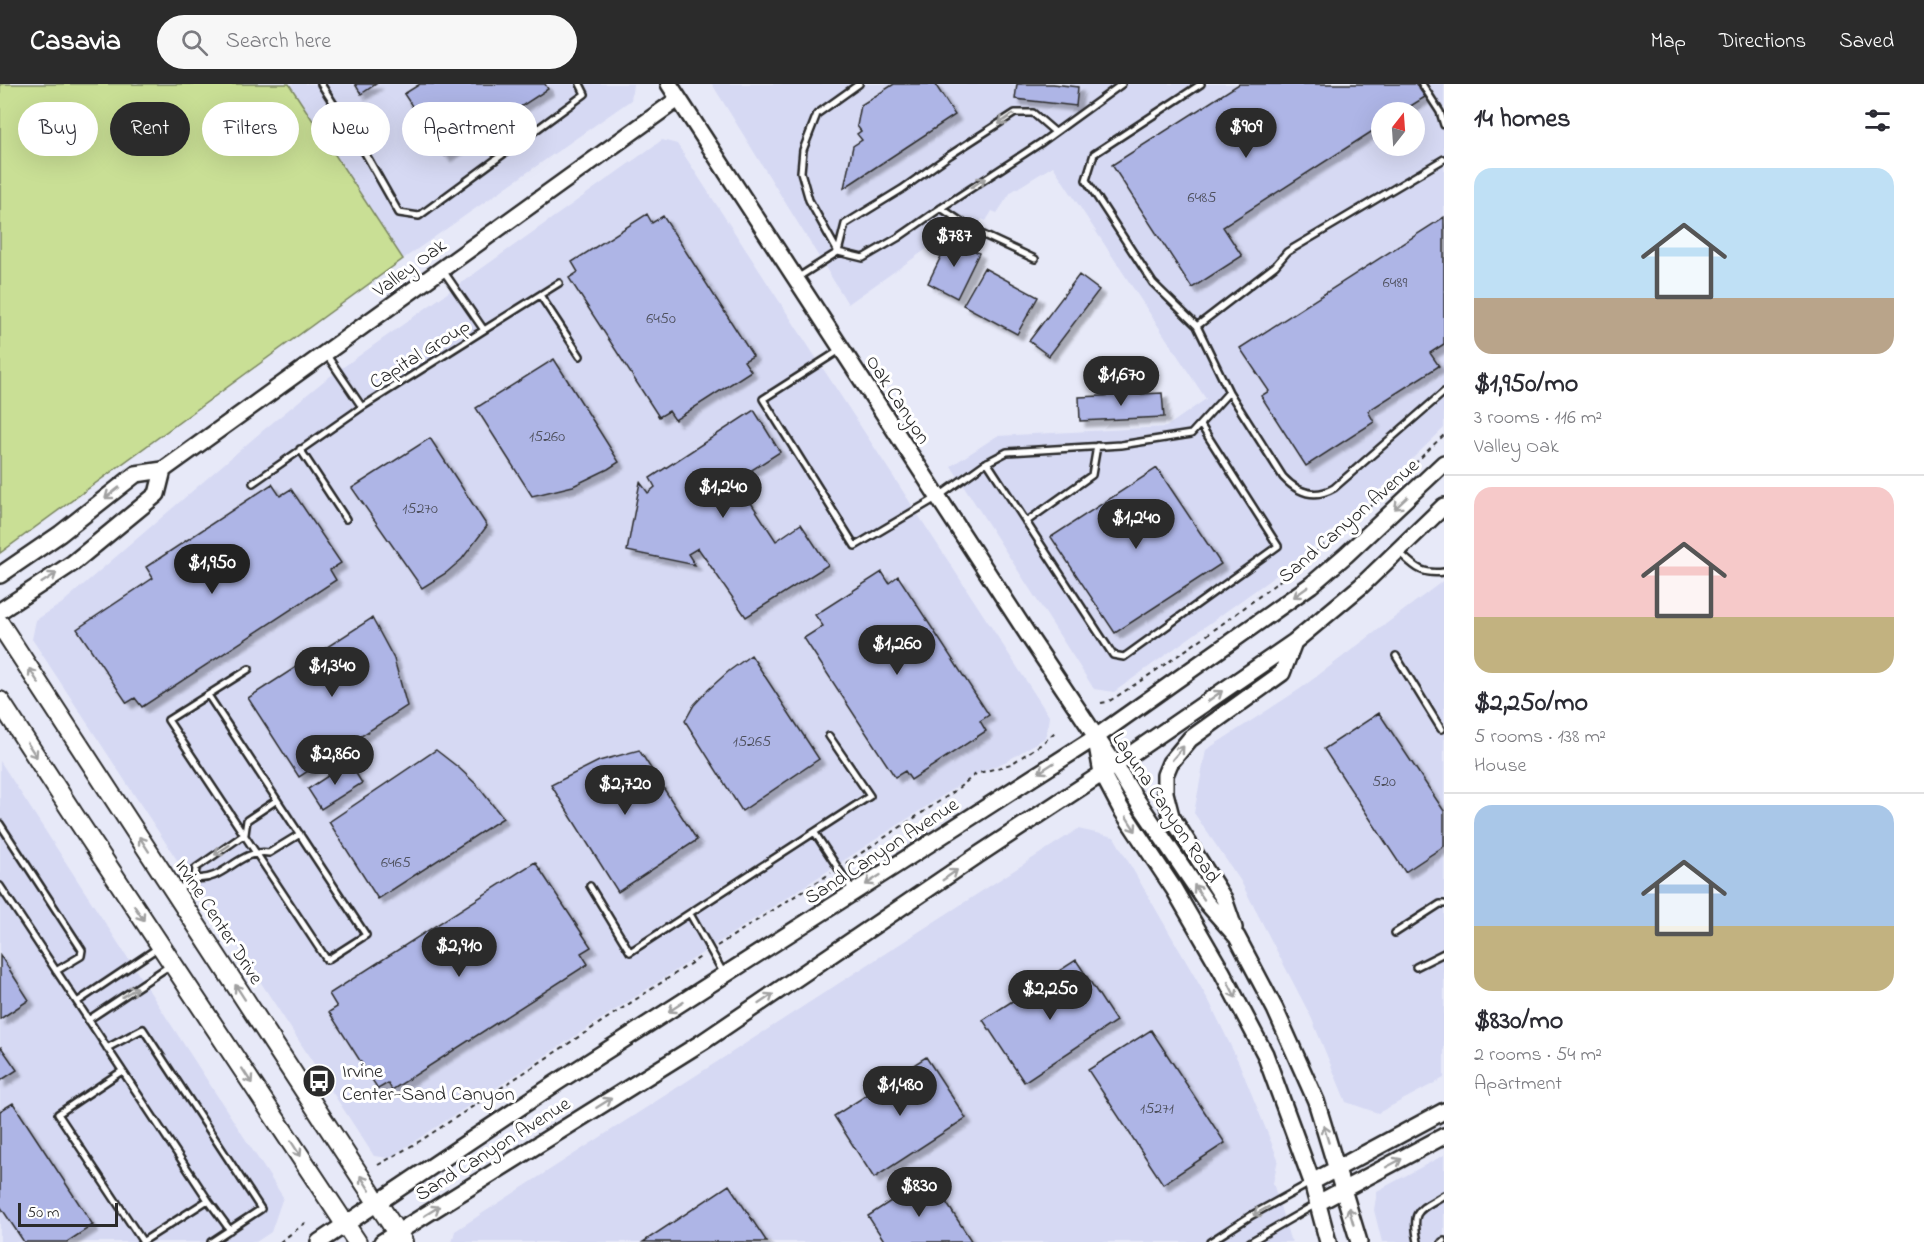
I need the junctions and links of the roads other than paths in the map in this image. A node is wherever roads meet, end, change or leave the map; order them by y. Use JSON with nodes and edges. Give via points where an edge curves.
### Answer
{"nodes":[{"id":1,"x":321,"y":84,"type":"edge"},
{"id":2,"x":580,"y":84,"type":"edge"},
{"id":3,"x":669,"y":84,"type":"edge"},
{"id":4,"x":859,"y":84,"type":"edge"},
{"id":5,"x":1122,"y":84,"type":"edge"},
{"id":6,"x":1201,"y":84,"type":"edge"},
{"id":7,"x":1422,"y":84,"type":"edge"},
{"id":8,"x":678,"y":99,"type":"junction"},
{"id":9,"x":1444,"y":125,"type":"edge"},
{"id":10,"x":1055,"y":132,"type":"junction"},
{"id":11,"x":1444,"y":159,"type":"edge"},
{"id":12,"x":940,"y":208,"type":"junction"},
{"id":13,"x":838,"y":252,"type":"junction"},
{"id":14,"x":1035,"y":259,"type":"dead end"},
{"id":15,"x":442,"y":269,"type":"junction"},
{"id":16,"x":796,"y":279,"type":"junction"},
{"id":17,"x":559,"y":283,"type":"dead end"},
{"id":18,"x":540,"y":295,"type":"junction"},
{"id":19,"x":1197,"y":326,"type":"junction"},
{"id":20,"x":484,"y":330,"type":"junction"},
{"id":21,"x":841,"y":349,"type":"junction"},
{"id":22,"x":326,"y":353,"type":"junction"},
{"id":23,"x":580,"y":356,"type":"dead end"},
{"id":24,"x":1229,"y":392,"type":"junction"},
{"id":25,"x":1444,"y":392,"type":"edge"},
{"id":26,"x":362,"y":407,"type":"junction"},
{"id":27,"x":1200,"y":424,"type":"junction"},
{"id":28,"x":1097,"y":446,"type":"junction"},
{"id":29,"x":300,"y":449,"type":"junction"},
{"id":30,"x":987,"y":462,"type":"junction"},
{"id":31,"x":1444,"y":463,"type":"edge"},
{"id":32,"x":163,"y":470,"type":"junction"},
{"id":33,"x":253,"y":483,"type":"dead end"},
{"id":34,"x":938,"y":497,"type":"junction"},
{"id":35,"x":1444,"y":506,"type":"edge"},
{"id":36,"x":346,"y":519,"type":"dead end"},
{"id":37,"x":1026,"y":522,"type":"junction"},
{"id":38,"x":1399,"y":552,"type":"junction"},
{"id":39,"x":1444,"y":572,"type":"edge"},
{"id":40,"x":0,"y":575,"type":"edge"},
{"id":41,"x":0,"y":611,"type":"edge"},
{"id":42,"x":0,"y":624,"type":"edge"},
{"id":43,"x":1293,"y":642,"type":"junction"},
{"id":44,"x":1396,"y":656,"type":"dead end"},
{"id":45,"x":249,"y":669,"type":"dead end"},
{"id":46,"x":208,"y":694,"type":"junction"},
{"id":47,"x":0,"y":701,"type":"edge"},
{"id":48,"x":1441,"y":729,"type":"dead end"},
{"id":49,"x":829,"y":736,"type":"dead end"},
{"id":50,"x":1096,"y":737,"type":"junction"},
{"id":51,"x":1116,"y":765,"type":"junction"},
{"id":52,"x":1102,"y":773,"type":"junction"},
{"id":53,"x":277,"y":800,"type":"junction"},
{"id":54,"x":0,"y":824,"type":"edge"},
{"id":55,"x":814,"y":833,"type":"junction"},
{"id":56,"x":245,"y":834,"type":"junction"},
{"id":57,"x":300,"y":834,"type":"junction"},
{"id":58,"x":256,"y":851,"type":"junction"},
{"id":59,"x":195,"y":878,"type":"junction"},
{"id":60,"x":0,"y":886,"type":"edge"},
{"id":61,"x":590,"y":886,"type":"dead end"},
{"id":62,"x":175,"y":892,"type":"junction"},
{"id":63,"x":854,"y":892,"type":"junction"},
{"id":64,"x":1444,"y":904,"type":"edge"},
{"id":65,"x":690,"y":914,"type":"junction"},
{"id":66,"x":1395,"y":933,"type":"dead end"},
{"id":67,"x":1237,"y":937,"type":"junction"},
{"id":68,"x":161,"y":946,"type":"junction"},
{"id":69,"x":1444,"y":953,"type":"edge"},
{"id":70,"x":173,"y":964,"type":"junction"},
{"id":71,"x":1416,"y":967,"type":"dead end"},
{"id":72,"x":56,"y":971,"type":"junction"},
{"id":73,"x":725,"y":975,"type":"junction"},
{"id":74,"x":77,"y":1002,"type":"junction"},
{"id":75,"x":88,"y":1020,"type":"junction"},
{"id":76,"x":107,"y":1048,"type":"junction"},
{"id":77,"x":122,"y":1071,"type":"junction"},
{"id":78,"x":1444,"y":1111,"type":"edge"},
{"id":79,"x":1444,"y":1136,"type":"edge"},
{"id":80,"x":1337,"y":1169,"type":"junction"},
{"id":81,"x":1312,"y":1182,"type":"junction"},
{"id":82,"x":1344,"y":1190,"type":"junction"},
{"id":83,"x":1444,"y":1195,"type":"edge"},
{"id":84,"x":208,"y":1200,"type":"junction"},
{"id":85,"x":378,"y":1203,"type":"junction"},
{"id":86,"x":1318,"y":1203,"type":"junction"},
{"id":87,"x":345,"y":1225,"type":"junction"},
{"id":88,"x":230,"y":1230,"type":"junction"},
{"id":89,"x":394,"y":1239,"type":"edge"},
{"id":90,"x":142,"y":1242,"type":"edge"},
{"id":91,"x":211,"y":1242,"type":"edge"},
{"id":92,"x":319,"y":1242,"type":"edge"},
{"id":93,"x":357,"y":1242,"type":"edge"},
{"id":94,"x":1210,"y":1242,"type":"edge"},
{"id":95,"x":1250,"y":1242,"type":"edge"},
{"id":96,"x":1328,"y":1242,"type":"edge"},
{"id":97,"x":1359,"y":1242,"type":"edge"},
{"id":98,"x":1418,"y":1242,"type":"edge"}],
"edges":[{"from":1,"to":2,"type":"lane","via":[[399,213],[418,216],[585,94]]},
{"from":3,"to":8,"type":"main road","name":"Oak Canyon"},
{"from":4,"to":13,"type":"lane","via":[[817,114],[803,150],[801,172],[810,200]]},
{"from":5,"to":10,"type":"lane"},
{"from":6,"to":19,"type":"lane","via":[[1094,154],[1086,180],[1154,283]]},
{"from":7,"to":9,"type":"lane"},
{"from":8,"to":15,"type":"main road","name":"Valley Oak"},
{"from":8,"to":16,"type":"main road","name":"Oak Canyon"},
{"from":12,"to":10,"type":"lane","one_way":true},
{"from":10,"to":13,"type":"lane","one_way":true,"via":[[1033,113],[1015,113],[845,224]]},
{"from":11,"to":19,"type":"lane","via":[[1287,252],[1275,266]]},
{"from":12,"to":13,"type":"lane","via":[[863,258]]},
{"from":12,"to":14,"type":"lane","via":[[975,231]]},
{"from":13,"to":16,"type":"lane"},
{"from":15,"to":20,"type":"lane","name":"Capital Group"},
{"from":15,"to":22,"type":"main road","name":"Valley Oak"},
{"from":16,"to":21,"type":"main road","name":"Oak Canyon"},
{"from":17,"to":18,"type":"lane"},
{"from":18,"to":20,"type":"lane"},
{"from":18,"to":23,"type":"lane"},
{"from":19,"to":24,"type":"lane"},
{"from":20,"to":26,"type":"lane","name":"Capital Group"},
{"from":21,"to":34,"type":"main road","name":"Oak Canyon"},
{"from":21,"to":34,"type":"lane","via":[[763,399],[820,494],[855,546]]},
{"from":22,"to":26,"type":"lane","name":"Capital Group"},
{"from":22,"to":32,"type":"main road","name":"Valley Oak"},
{"from":24,"to":25,"type":"lane","via":[[1290,485],[1320,494],[1335,488]]},
{"from":24,"to":27,"type":"lane"},
{"from":26,"to":29,"type":"lane"},
{"from":27,"to":28,"type":"lane","via":[[1191,434]]},
{"from":27,"to":37,"type":"lane","via":[[1278,546],[1124,657],[1113,655]]},
{"from":28,"to":30,"type":"lane","via":[[1007,452]]},
{"from":28,"to":37,"type":"lane","via":[[1092,475]]},
{"from":29,"to":33,"type":"lane"},
{"from":29,"to":36,"type":"lane"},
{"from":30,"to":34,"type":"lane"},
{"from":30,"to":37,"type":"lane"},
{"from":31,"to":50,"type":"main road","name":"Sand Canyon Avenue","one_way":true,"via":[[1311,585]]},
{"from":32,"to":40,"type":"main road","name":"Valley Oak","one_way":true,"via":[[136,474]]},
{"from":41,"to":32,"type":"main road","one_way":true,"via":[[73,563],[157,494]]},
{"from":34,"to":50,"type":"main road","name":"Oak Canyon"},
{"from":35,"to":38,"type":"main road","name":"Sand Canyon Avenue"},
{"from":38,"to":39,"type":"lane","via":[[1415,568]]},
{"from":38,"to":43,"type":"main road","name":"Sand Canyon Avenue"},
{"from":62,"to":42,"type":"main road","name":"Irvine Center Drive","one_way":true},
{"from":51,"to":43,"type":"main road","name":"Sand Canyon Avenue","one_way":true},
{"from":67,"to":43,"type":"main road","one_way":true,"via":[[1224,900],[1171,816],[1165,775],[1190,739],[1282,673]]},
{"from":44,"to":48,"type":"lane"},
{"from":45,"to":46,"type":"lane"},
{"from":46,"to":53,"type":"lane"},
{"from":46,"to":56,"type":"lane","via":[[168,720]]},
{"from":47,"to":68,"type":"main road","one_way":true},
{"from":49,"to":55,"type":"lane","via":[[870,796]]},
{"from":50,"to":51,"type":"main road","name":"Laguna Canyon Road"},
{"from":50,"to":52,"type":"main road","name":"Laguna Canyon Road"},
{"from":50,"to":63,"type":"main road","name":"Sand Canyon Avenue","one_way":true},
{"from":51,"to":52,"type":"main road","name":"Sand Canyon Avenue"},
{"from":67,"to":51,"type":"main road","name":"Laguna Canyon Road","one_way":true,"via":[[1206,902]]},
{"from":52,"to":81,"type":"main road","name":"Laguna Canyon Road","one_way":true,"via":[[1210,951],[1265,1054]]},
{"from":89,"to":52,"type":"main road","name":"Sand Canyon Avenue","one_way":true,"via":[[704,1041]]},
{"from":53,"to":56,"type":"lane","via":[[247,820]]},
{"from":53,"to":57,"type":"lane"},
{"from":54,"to":72,"type":"lane","via":[[82,950],[81,956]]},
{"from":55,"to":63,"type":"lane"},
{"from":55,"to":65,"type":"lane"},
{"from":56,"to":58,"type":"lane"},
{"from":56,"to":59,"type":"lane","one_way":true,"via":[[196,868]]},
{"from":57,"to":58,"type":"lane","via":[[269,853]]},
{"from":57,"to":58,"type":"lane","via":[[366,935],[327,960]]},
{"from":58,"to":59,"type":"lane","via":[[206,880]]},
{"from":59,"to":62,"type":"lane"},
{"from":60,"to":72,"type":"lane"},
{"from":61,"to":65,"type":"lane","via":[[630,952]]},
{"from":85,"to":62,"type":"main road","name":"Irvine Center Drive","one_way":true},
{"from":63,"to":73,"type":"main road","name":"Sand Canyon Avenue"},
{"from":64,"to":66,"type":"lane"},
{"from":65,"to":73,"type":"lane"},
{"from":80,"to":67,"type":"main road","name":"Laguna Canyon Road","one_way":true,"via":[[1299,1058]]},
{"from":68,"to":70,"type":"main road"},
{"from":68,"to":74,"type":"lane"},
{"from":69,"to":71,"type":"lane"},
{"from":75,"to":70,"type":"lane","one_way":true},
{"from":70,"to":87,"type":"main road","one_way":true},
{"from":72,"to":74,"type":"lane"},
{"from":73,"to":85,"type":"main road","name":"Sand Canyon Avenue","one_way":true},
{"from":74,"to":75,"type":"lane"},
{"from":75,"to":76,"type":"lane"},
{"from":76,"to":77,"type":"lane"},
{"from":76,"to":88,"type":"lane","via":[[143,1029],[261,1209]]},
{"from":77,"to":84,"type":"lane"},
{"from":77,"to":90,"type":"lane","via":[[58,1114]]},
{"from":78,"to":80,"type":"main road"},
{"from":82,"to":79,"type":"main road","one_way":true},
{"from":80,"to":81,"type":"main road"},
{"from":80,"to":82,"type":"main road","name":"Laguna Canyon Road"},
{"from":81,"to":86,"type":"main road","name":"Laguna Canyon Road"},
{"from":81,"to":94,"type":"lane","one_way":true},
{"from":82,"to":86,"type":"main road"},
{"from":97,"to":82,"type":"main road","name":"Laguna Canyon Road","one_way":true},
{"from":83,"to":98,"type":"lane","via":[[1419,1210],[1415,1219]]},
{"from":84,"to":88,"type":"lane"},
{"from":84,"to":90,"type":"lane"},
{"from":85,"to":87,"type":"main road","name":"Sand Canyon Avenue"},
{"from":85,"to":89,"type":"main road","name":"Irvine Center Drive"},
{"from":86,"to":95,"type":"lane"},
{"from":86,"to":96,"type":"main road","name":"Laguna Canyon Road"},
{"from":87,"to":92,"type":"main road","name":"Sand Canyon Avenue"},
{"from":87,"to":93,"type":"main road"},
{"from":88,"to":91,"type":"lane"}]}
